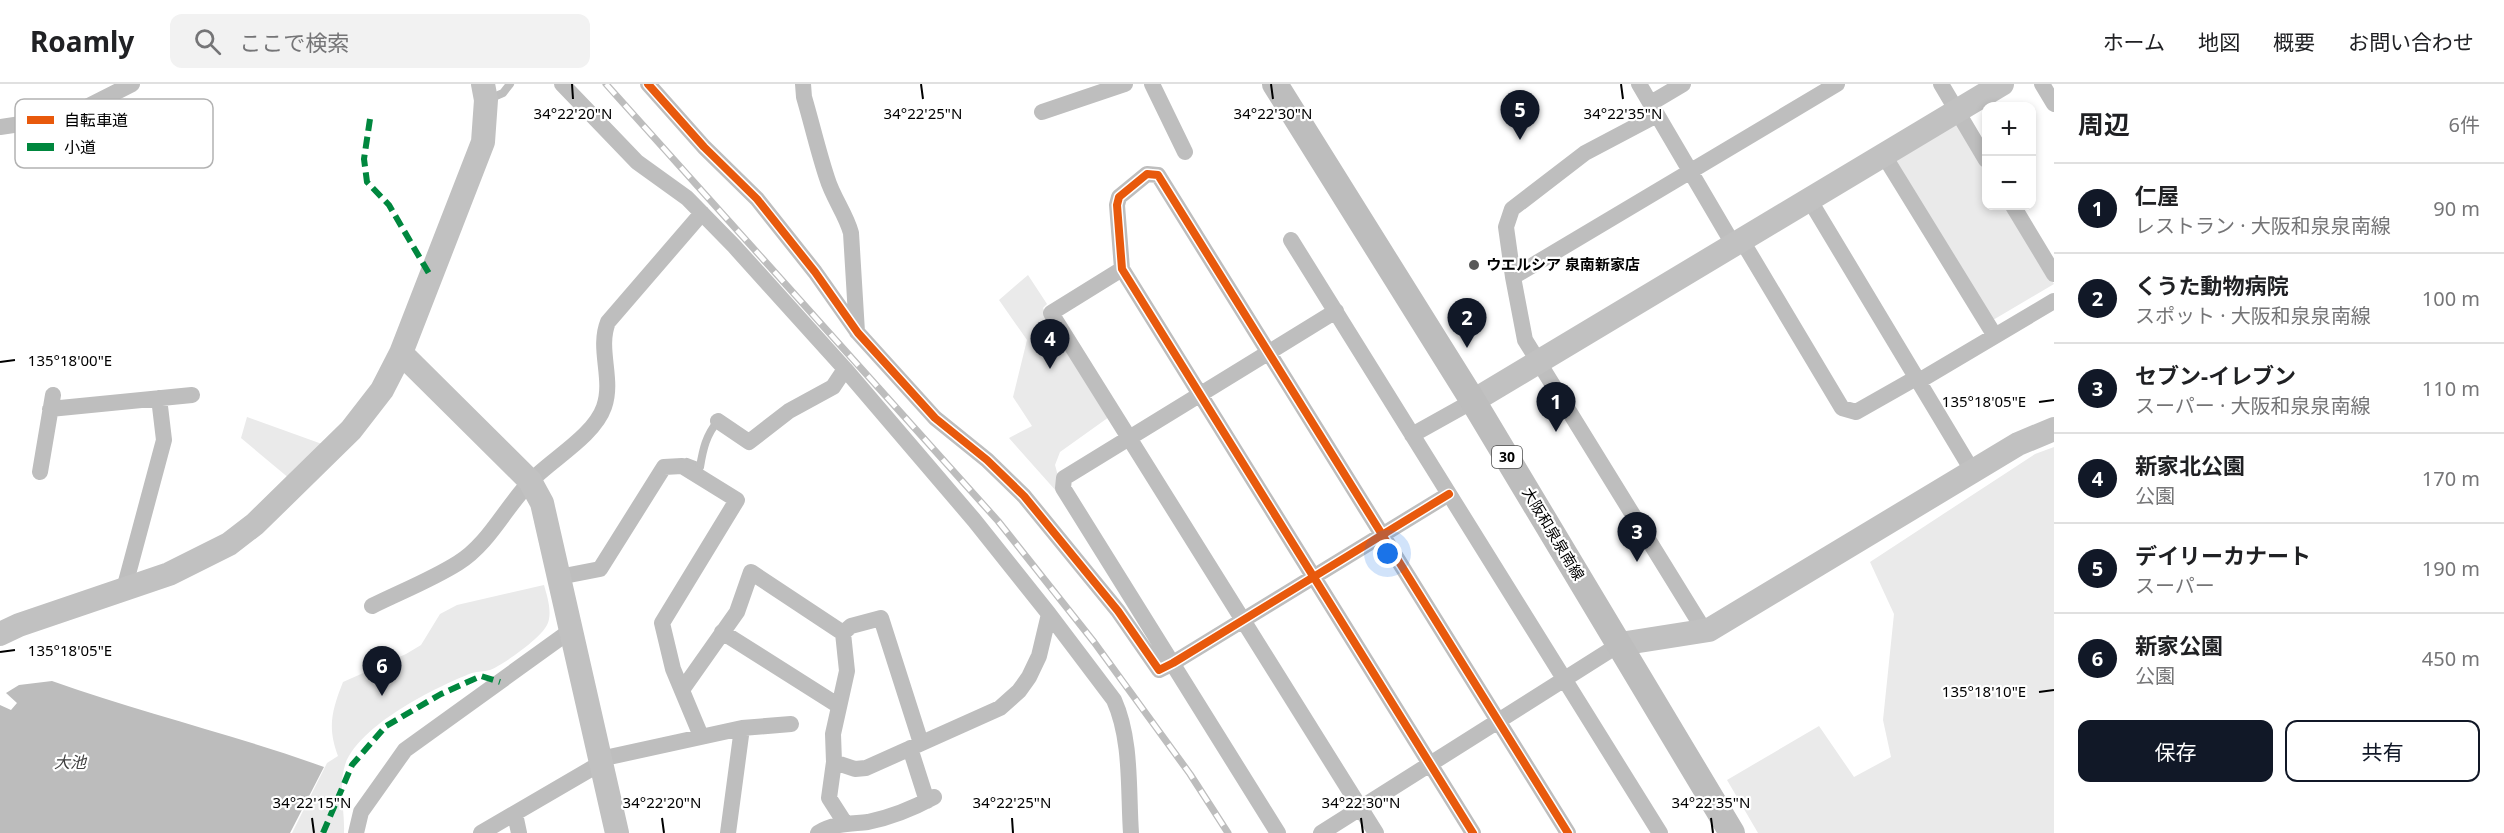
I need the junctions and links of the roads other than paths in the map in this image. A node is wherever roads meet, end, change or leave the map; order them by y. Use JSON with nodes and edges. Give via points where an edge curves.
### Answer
{"nodes":[{"id":1,"x":132,"y":84,"type":"edge"},
{"id":2,"x":510,"y":84,"type":"edge"},
{"id":3,"x":562,"y":84,"type":"edge"},
{"id":4,"x":648,"y":84,"type":"edge"},
{"id":5,"x":804,"y":84,"type":"edge"},
{"id":6,"x":1125,"y":84,"type":"edge"},
{"id":7,"x":1152,"y":84,"type":"edge"},
{"id":8,"x":1275,"y":84,"type":"edge"},
{"id":9,"x":1639,"y":84,"type":"edge"},
{"id":10,"x":1683,"y":84,"type":"edge"},
{"id":11,"x":1941,"y":84,"type":"edge"},
{"id":12,"x":2002,"y":84,"type":"edge"},
{"id":13,"x":2042,"y":84,"type":"edge"},
{"id":14,"x":1831,"y":85,"type":"edge"},
{"id":15,"x":484,"y":92,"type":"edge"},
{"id":16,"x":102,"y":99,"type":"edge"},
{"id":17,"x":2054,"y":104,"type":"edge"},
{"id":18,"x":1654,"y":109,"type":"junction"},
{"id":19,"x":1957,"y":110,"type":"junction"},
{"id":20,"x":1042,"y":112,"type":"dead end"},
{"id":21,"x":15,"y":125,"type":"edge"},
{"id":22,"x":0,"y":127,"type":"edge"},
{"id":23,"x":1185,"y":152,"type":"dead end"},
{"id":24,"x":1883,"y":154,"type":"junction"},
{"id":25,"x":1984,"y":156,"type":"edge"},
{"id":26,"x":1691,"y":171,"type":"junction"},
{"id":27,"x":1809,"y":199,"type":"junction"},
{"id":28,"x":2015,"y":210,"type":"edge"},
{"id":29,"x":702,"y":213,"type":"junction"},
{"id":30,"x":1291,"y":240,"type":"dead end"},
{"id":31,"x":1737,"y":242,"type":"junction"},
{"id":32,"x":1122,"y":268,"type":"junction"},
{"id":33,"x":2054,"y":274,"type":"edge"},
{"id":34,"x":1513,"y":277,"type":"junction"},
{"id":35,"x":2054,"y":301,"type":"edge"},
{"id":36,"x":1336,"y":311,"type":"junction"},
{"id":37,"x":858,"y":333,"type":"junction"},
{"id":38,"x":1995,"y":336,"type":"junction"},
{"id":39,"x":1268,"y":352,"type":"junction"},
{"id":40,"x":401,"y":353,"type":"junction"},
{"id":41,"x":1538,"y":361,"type":"junction"},
{"id":42,"x":845,"y":369,"type":"junction"},
{"id":43,"x":1918,"y":380,"type":"junction"},
{"id":44,"x":192,"y":395,"type":"dead end"},
{"id":45,"x":1200,"y":395,"type":"junction"},
{"id":46,"x":159,"y":398,"type":"junction"},
{"id":47,"x":1473,"y":401,"type":"junction"},
{"id":48,"x":718,"y":421,"type":"joint"},
{"id":49,"x":2054,"y":429,"type":"edge"},
{"id":50,"x":1412,"y":435,"type":"junction"},
{"id":51,"x":1130,"y":437,"type":"junction"},
{"id":52,"x":672,"y":467,"type":"junction"},
{"id":53,"x":40,"y":472,"type":"dead end"},
{"id":54,"x":1973,"y":472,"type":"junction"},
{"id":55,"x":530,"y":481,"type":"junction"},
{"id":56,"x":1449,"y":494,"type":"junction"},
{"id":57,"x":1382,"y":535,"type":"junction"},
{"id":58,"x":1313,"y":577,"type":"junction"},
{"id":59,"x":559,"y":578,"type":"junction"},
{"id":60,"x":124,"y":589,"type":"junction"},
{"id":61,"x":372,"y":606,"type":"dead end"},
{"id":62,"x":1049,"y":614,"type":"junction"},
{"id":63,"x":1244,"y":620,"type":"junction"},
{"id":64,"x":1704,"y":630,"type":"junction"},
{"id":65,"x":570,"y":631,"type":"junction"},
{"id":66,"x":722,"y":632,"type":"junction"},
{"id":67,"x":843,"y":633,"type":"junction"},
{"id":68,"x":0,"y":634,"type":"edge"},
{"id":69,"x":1620,"y":644,"type":"junction"},
{"id":70,"x":1173,"y":663,"type":"junction"},
{"id":71,"x":1564,"y":679,"type":"junction"},
{"id":72,"x":682,"y":690,"type":"junction"},
{"id":73,"x":839,"y":706,"type":"junction"},
{"id":74,"x":1498,"y":721,"type":"junction"},
{"id":75,"x":791,"y":724,"type":"dead end"},
{"id":76,"x":742,"y":728,"type":"junction"},
{"id":77,"x":701,"y":736,"type":"junction"},
{"id":78,"x":915,"y":745,"type":"junction"},
{"id":79,"x":601,"y":761,"type":"junction"},
{"id":80,"x":834,"y":762,"type":"junction"},
{"id":81,"x":1430,"y":764,"type":"junction"},
{"id":82,"x":1361,"y":808,"type":"junction"},
{"id":83,"x":515,"y":814,"type":"junction"},
{"id":84,"x":845,"y":823,"type":"junction"},
{"id":85,"x":891,"y":825,"type":"edge"},
{"id":86,"x":356,"y":833,"type":"edge"},
{"id":87,"x":481,"y":833,"type":"edge"},
{"id":88,"x":519,"y":833,"type":"edge"},
{"id":89,"x":617,"y":833,"type":"edge"},
{"id":90,"x":728,"y":833,"type":"edge"},
{"id":91,"x":818,"y":833,"type":"edge"},
{"id":92,"x":1131,"y":833,"type":"edge"},
{"id":93,"x":1278,"y":833,"type":"edge"},
{"id":94,"x":1321,"y":833,"type":"edge"},
{"id":95,"x":1376,"y":833,"type":"edge"},
{"id":96,"x":1473,"y":833,"type":"edge"},
{"id":97,"x":1568,"y":833,"type":"edge"},
{"id":98,"x":1660,"y":833,"type":"edge"},
{"id":99,"x":1732,"y":833,"type":"edge"}],
"edges":[{"from":1,"to":16,"type":"street"},
{"from":2,"to":15,"type":"lane","via":[[503,93]]},
{"from":3,"to":29,"type":"street","via":[[636,162]]},
{"from":4,"to":37,"type":"street","via":[[704,147],[758,199]]},
{"from":5,"to":37,"type":"street","via":[[804,97],[827,179],[851,233]]},
{"from":6,"to":20,"type":"street"},
{"from":7,"to":23,"type":"street"},
{"from":8,"to":47,"type":"main road","name":"大阪和泉泉南線","number":"30"},
{"from":9,"to":18,"type":"street"},
{"from":10,"to":18,"type":"street"},
{"from":11,"to":19,"type":"street"},
{"from":12,"to":19,"type":"street"},
{"from":13,"to":17,"type":"street"},
{"from":14,"to":26,"type":"street"},
{"from":15,"to":40,"type":"street","via":[[483,142]]},
{"from":18,"to":26,"type":"street"},
{"from":18,"to":34,"type":"street","via":[[1585,153],[1512,209],[1506,227]]},
{"from":19,"to":24,"type":"street"},
{"from":19,"to":25,"type":"street"},
{"from":21,"to":22,"type":"street"},
{"from":24,"to":27,"type":"street"},
{"from":24,"to":38,"type":"street"},
{"from":26,"to":31,"type":"street"},
{"from":26,"to":34,"type":"street"},
{"from":27,"to":31,"type":"street"},
{"from":27,"to":43,"type":"street"},
{"from":28,"to":33,"type":"street"},
{"from":29,"to":42,"type":"street"},
{"from":29,"to":55,"type":"street","via":[[608,321],[603,334],[607,390],[595,424]]},
{"from":30,"to":36,"type":"street"},
{"from":31,"to":41,"type":"street"},
{"from":31,"to":43,"type":"street","via":[[1842,408],[1856,412]]},
{"from":32,"to":39,"type":"street","via":[[1119,197],[1147,174],[1158,175]]},
{"from":32,"to":45,"type":"street"},
{"from":32,"to":51,"type":"street","via":[[1051,313]]},
{"from":34,"to":41,"type":"street","via":[[1525,340]]},
{"from":35,"to":38,"type":"street"},
{"from":36,"to":39,"type":"street"},
{"from":36,"to":50,"type":"street"},
{"from":37,"to":70,"type":"street","via":[[935,418],[1024,496],[1118,611],[1159,670]]},
{"from":38,"to":43,"type":"street"},
{"from":39,"to":45,"type":"street"},
{"from":39,"to":57,"type":"street"},
{"from":40,"to":55,"type":"street"},
{"from":40,"to":60,"type":"street","via":[[382,390],[351,430],[255,524],[197,561]]},
{"from":41,"to":47,"type":"street"},
{"from":41,"to":64,"type":"street"},
{"from":42,"to":48,"type":"street","via":[[833,387],[789,411],[749,442]]},
{"from":42,"to":62,"type":"street"},
{"from":43,"to":54,"type":"street"},
{"from":44,"to":46,"type":"street"},
{"from":45,"to":51,"type":"street"},
{"from":45,"to":58,"type":"street"},
{"from":46,"to":53,"type":"street","via":[[52,402]]},
{"from":46,"to":60,"type":"street","via":[[164,440]]},
{"from":47,"to":50,"type":"street"},
{"from":47,"to":69,"type":"main road","name":"大阪和泉泉南線","number":"30"},
{"from":48,"to":52,"type":"lane","via":[[704,443],[700,467],[682,459]]},
{"from":49,"to":54,"type":"street","via":[[2018,444]]},
{"from":50,"to":56,"type":"street"},
{"from":51,"to":63,"type":"street"},
{"from":51,"to":70,"type":"street","via":[[1064,478],[1063,488]]},
{"from":52,"to":59,"type":"street","via":[[664,467],[600,569]]},
{"from":52,"to":72,"type":"street","via":[[682,466],[737,500],[662,624]]},
{"from":54,"to":64,"type":"street"},
{"from":55,"to":59,"type":"street","via":[[542,504]]},
{"from":55,"to":61,"type":"street","via":[[459,563]]},
{"from":56,"to":57,"type":"street"},
{"from":56,"to":71,"type":"street"},
{"from":57,"to":58,"type":"street"},
{"from":57,"to":74,"type":"street"},
{"from":58,"to":63,"type":"street"},
{"from":58,"to":81,"type":"street"},
{"from":59,"to":65,"type":"street"},
{"from":60,"to":68,"type":"street"},
{"from":62,"to":78,"type":"street","via":[[1039,656],[1019,691],[1000,708]]},
{"from":62,"to":92,"type":"street","via":[[1114,700],[1121,715]]},
{"from":63,"to":70,"type":"street"},
{"from":63,"to":82,"type":"street"},
{"from":64,"to":69,"type":"street"},
{"from":65,"to":79,"type":"street"},
{"from":65,"to":86,"type":"street","via":[[405,750],[361,812]]},
{"from":66,"to":67,"type":"street","via":[[737,612],[751,572]]},
{"from":66,"to":72,"type":"street"},
{"from":66,"to":73,"type":"street"},
{"from":67,"to":73,"type":"street","via":[[847,670]]},
{"from":67,"to":78,"type":"street","via":[[851,626],[881,618]]},
{"from":69,"to":71,"type":"street"},
{"from":69,"to":99,"type":"main road","name":"大阪和泉泉南線","number":"30"},
{"from":70,"to":93,"type":"street"},
{"from":71,"to":74,"type":"street"},
{"from":71,"to":98,"type":"street"},
{"from":72,"to":77,"type":"street"},
{"from":73,"to":80,"type":"street","via":[[833,734]]},
{"from":74,"to":81,"type":"street"},
{"from":74,"to":97,"type":"street"},
{"from":75,"to":76,"type":"street"},
{"from":76,"to":77,"type":"street"},
{"from":76,"to":90,"type":"street"},
{"from":77,"to":79,"type":"street"},
{"from":78,"to":80,"type":"street","via":[[866,768],[855,769]]},
{"from":78,"to":85,"type":"street","via":[[930,799]]},
{"from":79,"to":83,"type":"street"},
{"from":79,"to":89,"type":"street"},
{"from":80,"to":84,"type":"street","via":[[828,798]]},
{"from":81,"to":82,"type":"street"},
{"from":81,"to":96,"type":"street"},
{"from":82,"to":94,"type":"street"},
{"from":82,"to":95,"type":"street"},
{"from":83,"to":87,"type":"street"},
{"from":83,"to":88,"type":"street"},
{"from":84,"to":85,"type":"street"},
{"from":84,"to":91,"type":"street"}]}
